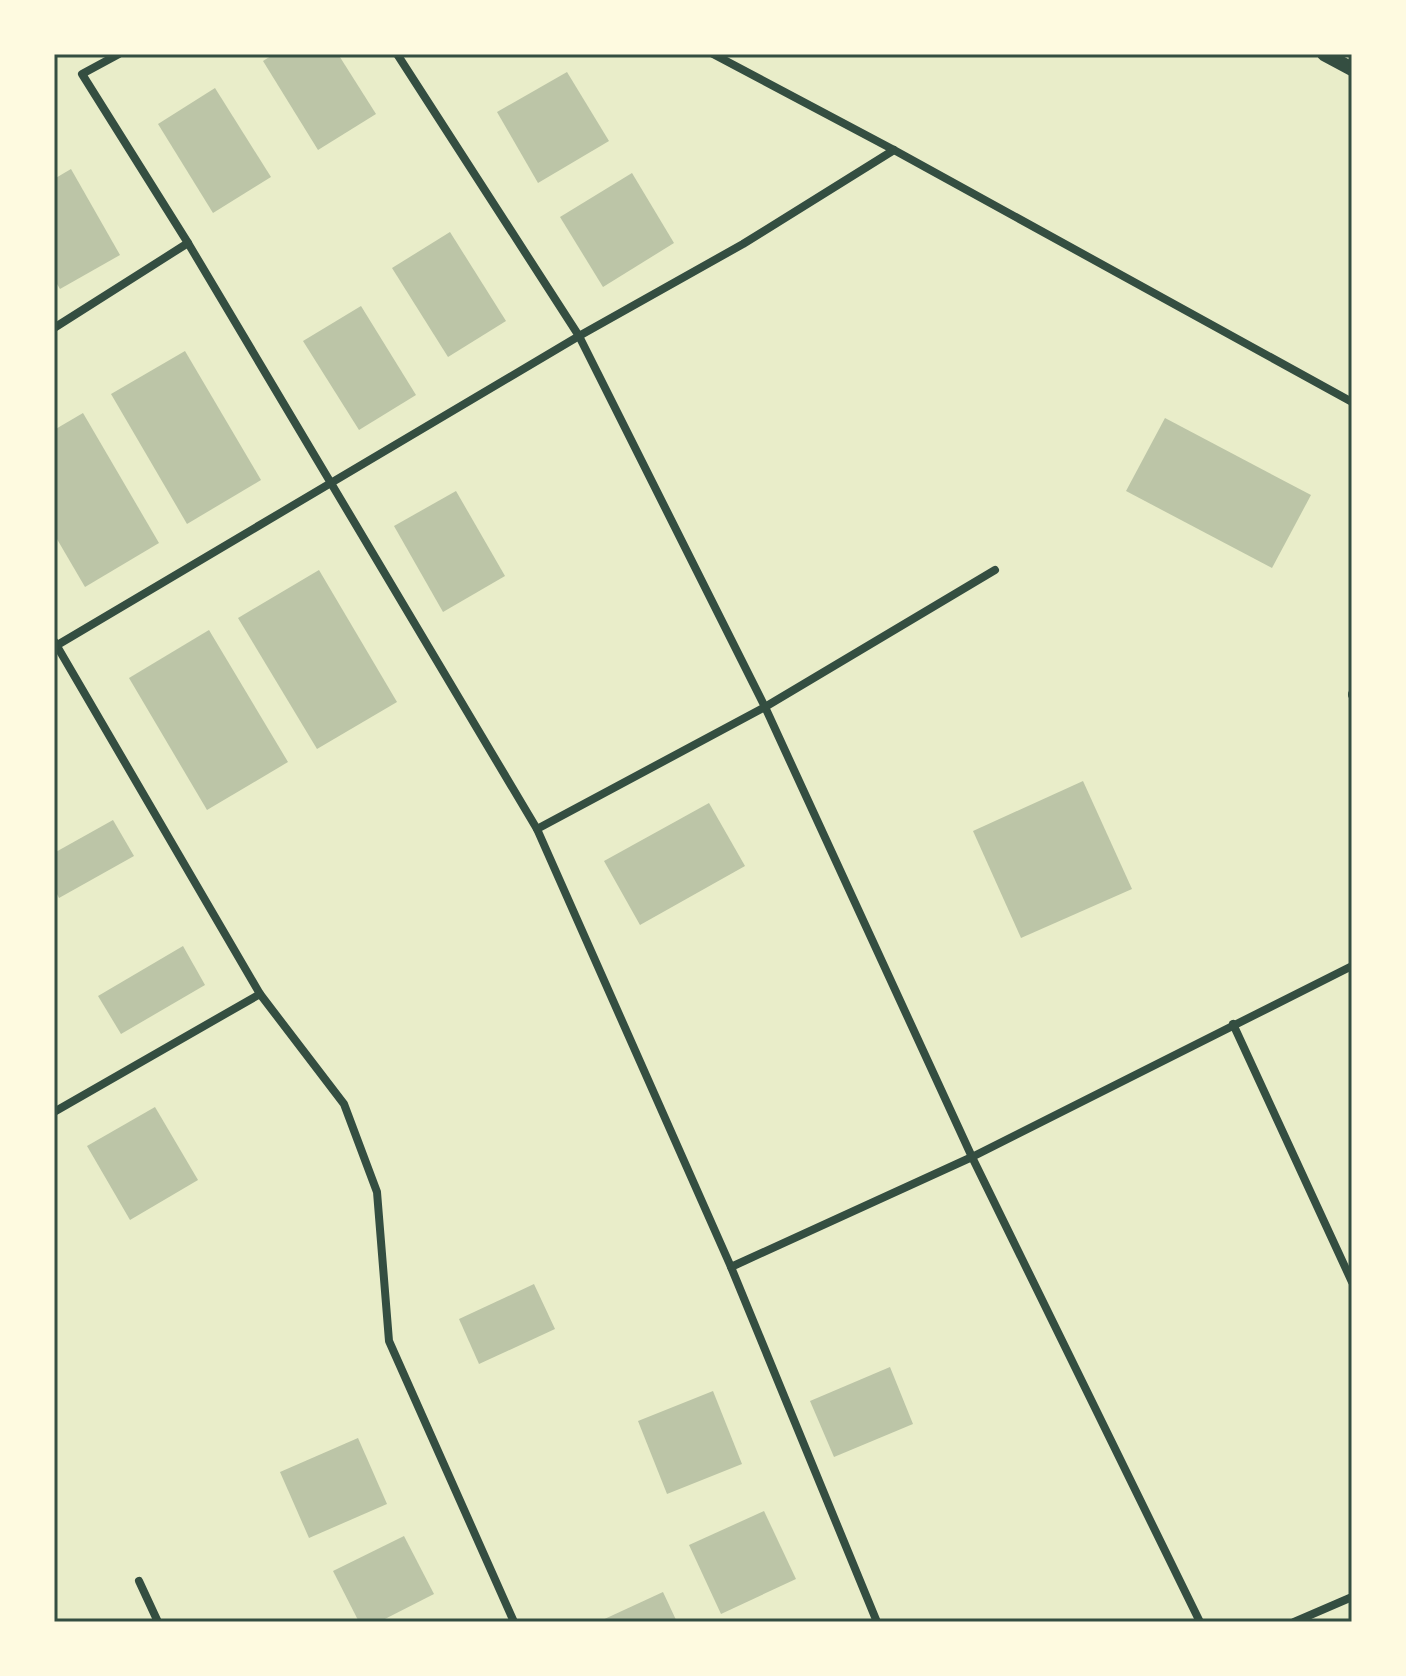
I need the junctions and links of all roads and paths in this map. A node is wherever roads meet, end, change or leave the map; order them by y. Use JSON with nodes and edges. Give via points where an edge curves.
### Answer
{"nodes":[{"id":1,"x":119,"y":54,"type":"edge"},
{"id":2,"x":397,"y":54,"type":"edge"},
{"id":3,"x":713,"y":54,"type":"edge"},
{"id":4,"x":1324,"y":54,"type":"edge"},
{"id":5,"x":1352,"y":69,"type":"edge"},
{"id":6,"x":894,"y":150,"type":"junction"},
{"id":7,"x":188,"y":243,"type":"junction"},
{"id":8,"x":54,"y":328,"type":"edge"},
{"id":9,"x":579,"y":336,"type":"junction"},
{"id":10,"x":1352,"y":402,"type":"edge"},
{"id":11,"x":332,"y":485,"type":"junction"},
{"id":12,"x":995,"y":570,"type":"dead end"},
{"id":13,"x":55,"y":645,"type":"edge"},
{"id":14,"x":765,"y":707,"type":"junction"},
{"id":15,"x":537,"y":829,"type":"junction"},
{"id":16,"x":1352,"y":966,"type":"edge"},
{"id":17,"x":260,"y":994,"type":"junction"},
{"id":18,"x":1233,"y":1024,"type":"junction"},
{"id":19,"x":54,"y":1112,"type":"edge"},
{"id":20,"x":972,"y":1157,"type":"junction"},
{"id":21,"x":731,"y":1267,"type":"junction"},
{"id":22,"x":1352,"y":1282,"type":"edge"},
{"id":23,"x":139,"y":1581,"type":"dead end"},
{"id":24,"x":1352,"y":1597,"type":"edge"},
{"id":25,"x":158,"y":1622,"type":"edge"},
{"id":26,"x":514,"y":1622,"type":"edge"},
{"id":27,"x":877,"y":1622,"type":"edge"},
{"id":28,"x":1200,"y":1622,"type":"edge"},
{"id":29,"x":1294,"y":1622,"type":"edge"}],
"edges":[{"from":1,"to":7,"type":"street","via":[[82,74]]},
{"from":2,"to":9,"type":"street"},
{"from":3,"to":6,"type":"street"},
{"from":4,"to":5,"type":"street"},
{"from":6,"to":9,"type":"street","via":[[743,244]]},
{"from":6,"to":10,"type":"street"},
{"from":7,"to":8,"type":"street"},
{"from":7,"to":11,"type":"street"},
{"from":9,"to":11,"type":"street"},
{"from":9,"to":14,"type":"street"},
{"from":11,"to":13,"type":"street"},
{"from":11,"to":15,"type":"street"},
{"from":12,"to":14,"type":"street"},
{"from":13,"to":17,"type":"street"},
{"from":14,"to":15,"type":"street"},
{"from":14,"to":20,"type":"street"},
{"from":15,"to":21,"type":"street"},
{"from":16,"to":18,"type":"street"},
{"from":17,"to":19,"type":"street"},
{"from":17,"to":26,"type":"street","via":[[344,1104],[377,1192],[389,1341]]},
{"from":18,"to":20,"type":"street"},
{"from":18,"to":22,"type":"street"},
{"from":20,"to":21,"type":"street"},
{"from":20,"to":28,"type":"street"},
{"from":21,"to":27,"type":"street"},
{"from":23,"to":25,"type":"street"},
{"from":24,"to":29,"type":"street"}]}
